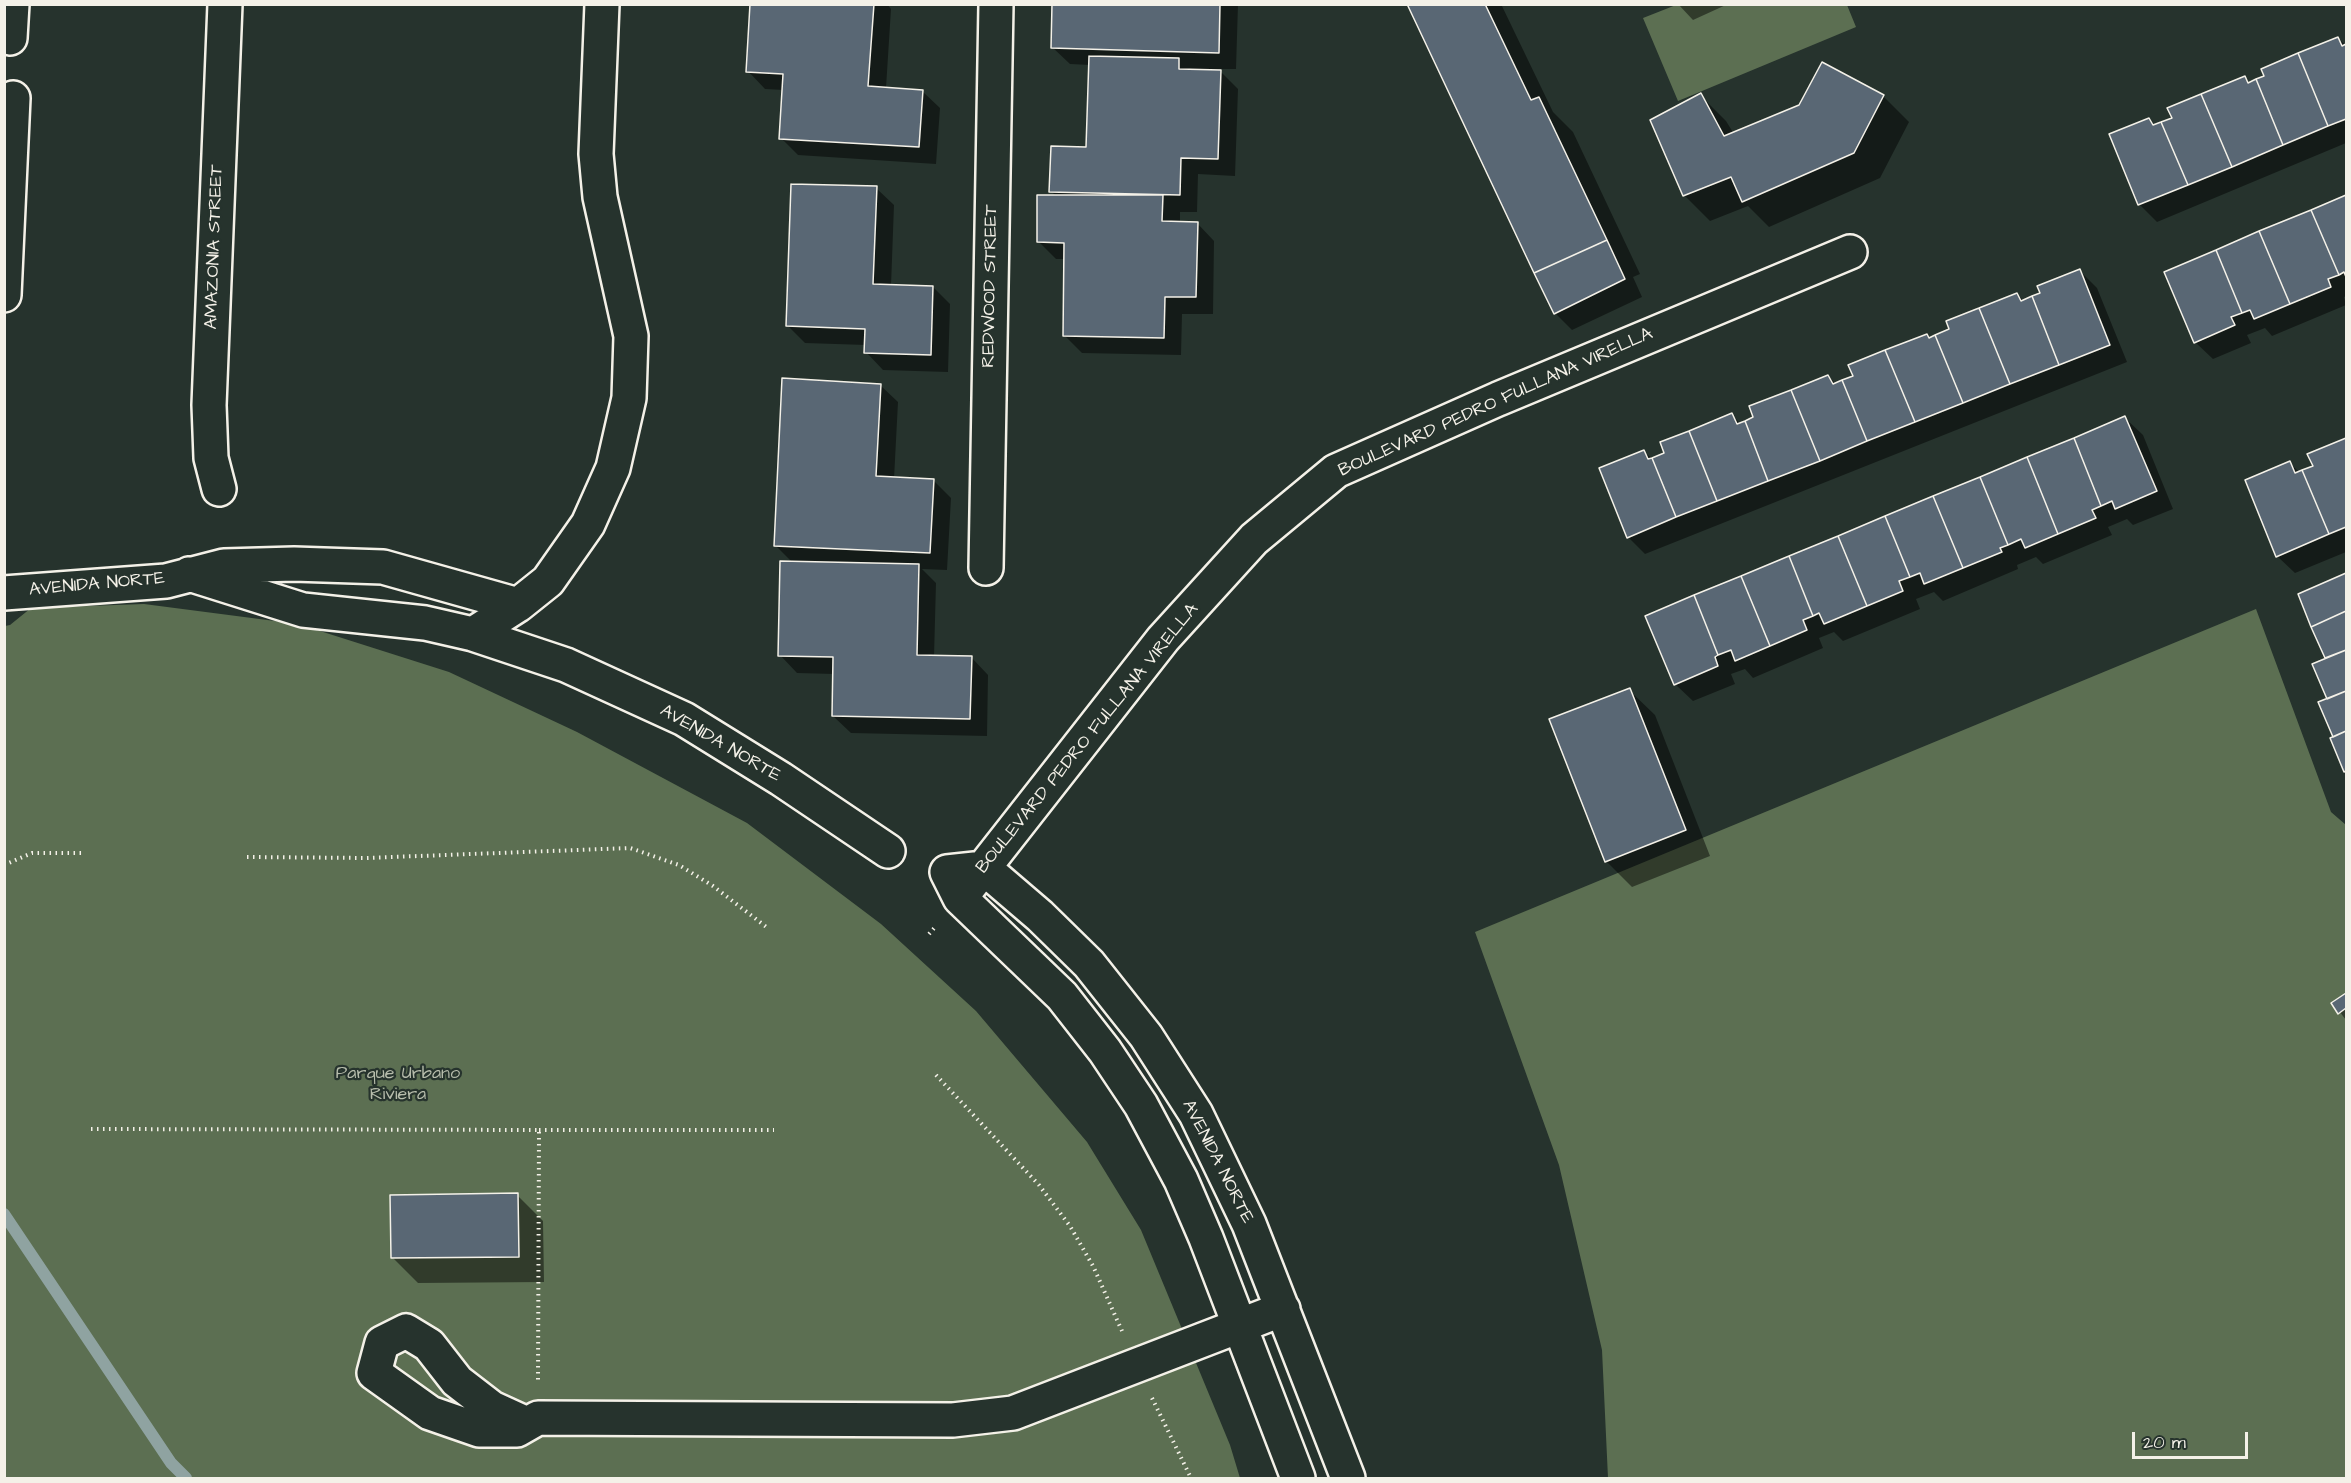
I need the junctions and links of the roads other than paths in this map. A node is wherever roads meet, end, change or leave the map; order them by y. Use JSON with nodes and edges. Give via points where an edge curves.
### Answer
{"nodes":[{"id":1,"x":12,"y":4,"type":"edge"},
{"id":2,"x":225,"y":4,"type":"edge"},
{"id":3,"x":602,"y":4,"type":"edge"},
{"id":4,"x":996,"y":4,"type":"edge"},
{"id":5,"x":10,"y":38,"type":"dead end"},
{"id":6,"x":14,"y":98,"type":"dead end"},
{"id":7,"x":1850,"y":252,"type":"dead end"},
{"id":8,"x":4,"y":296,"type":"edge"},
{"id":9,"x":219,"y":489,"type":"dead end"},
{"id":10,"x":986,"y":568,"type":"dead end"},
{"id":11,"x":189,"y":574,"type":"junction"},
{"id":12,"x":4,"y":593,"type":"edge"},
{"id":13,"x":518,"y":605,"type":"junction"},
{"id":14,"x":473,"y":634,"type":"junction"},
{"id":15,"x":888,"y":851,"type":"dead end"},
{"id":16,"x":984,"y":868,"type":"junction"},
{"id":17,"x":1283,"y":1309,"type":"junction"},
{"id":18,"x":1240,"y":1325,"type":"junction"},
{"id":19,"x":532,"y":1421,"type":"road end"},
{"id":20,"x":1298,"y":1479,"type":"edge"},
{"id":21,"x":1348,"y":1479,"type":"edge"}],
"edges":[{"from":1,"to":5,"type":"street"},
{"from":2,"to":9,"type":"street","name":"AMAZONIA STREET","via":[[209,405],[211,458]]},
{"from":3,"to":13,"type":"street","via":[[596,154],[600,197],[631,336],[629,398],[613,468],[588,524],[548,581]]},
{"from":4,"to":10,"type":"street","name":"REDWOOD STREET"},
{"from":6,"to":8,"type":"street"},
{"from":7,"to":16,"type":"street","name":"BOULEVARD PEDRO FULLANA VIRELLA","via":[[1509,394],[1336,471],[1254,539],[1163,639]]},
{"from":11,"to":12,"type":"street","name":"AVENIDA NORTE","via":[[166,581]]},
{"from":11,"to":13,"type":"street","name":"AVENIDA NORTE","via":[[224,566],[383,567]]},
{"from":11,"to":14,"type":"street","name":"AVENIDA NORTE","via":[[303,610],[425,624]]},
{"from":13,"to":14,"type":"street"},
{"from":14,"to":15,"type":"street","name":"AVENIDA NORTE","via":[[566,666],[684,719]]},
{"from":16,"to":17,"type":"street","name":"AVENIDA NORTE","via":[[1089,964],[1146,1036],[1196,1114],[1249,1224]]},
{"from":16,"to":18,"type":"street","name":"BOULEVARD PEDRO FULLANA VIRELLA","via":[[953,885],[1062,996],[1141,1105],[1181,1180]]},
{"from":17,"to":18,"type":"street"},
{"from":17,"to":21,"type":"street","name":"AVENIDA NORTE"},
{"from":18,"to":19,"type":"street","via":[[1013,1413],[953,1420]]},
{"from":18,"to":20,"type":"street"}]}
